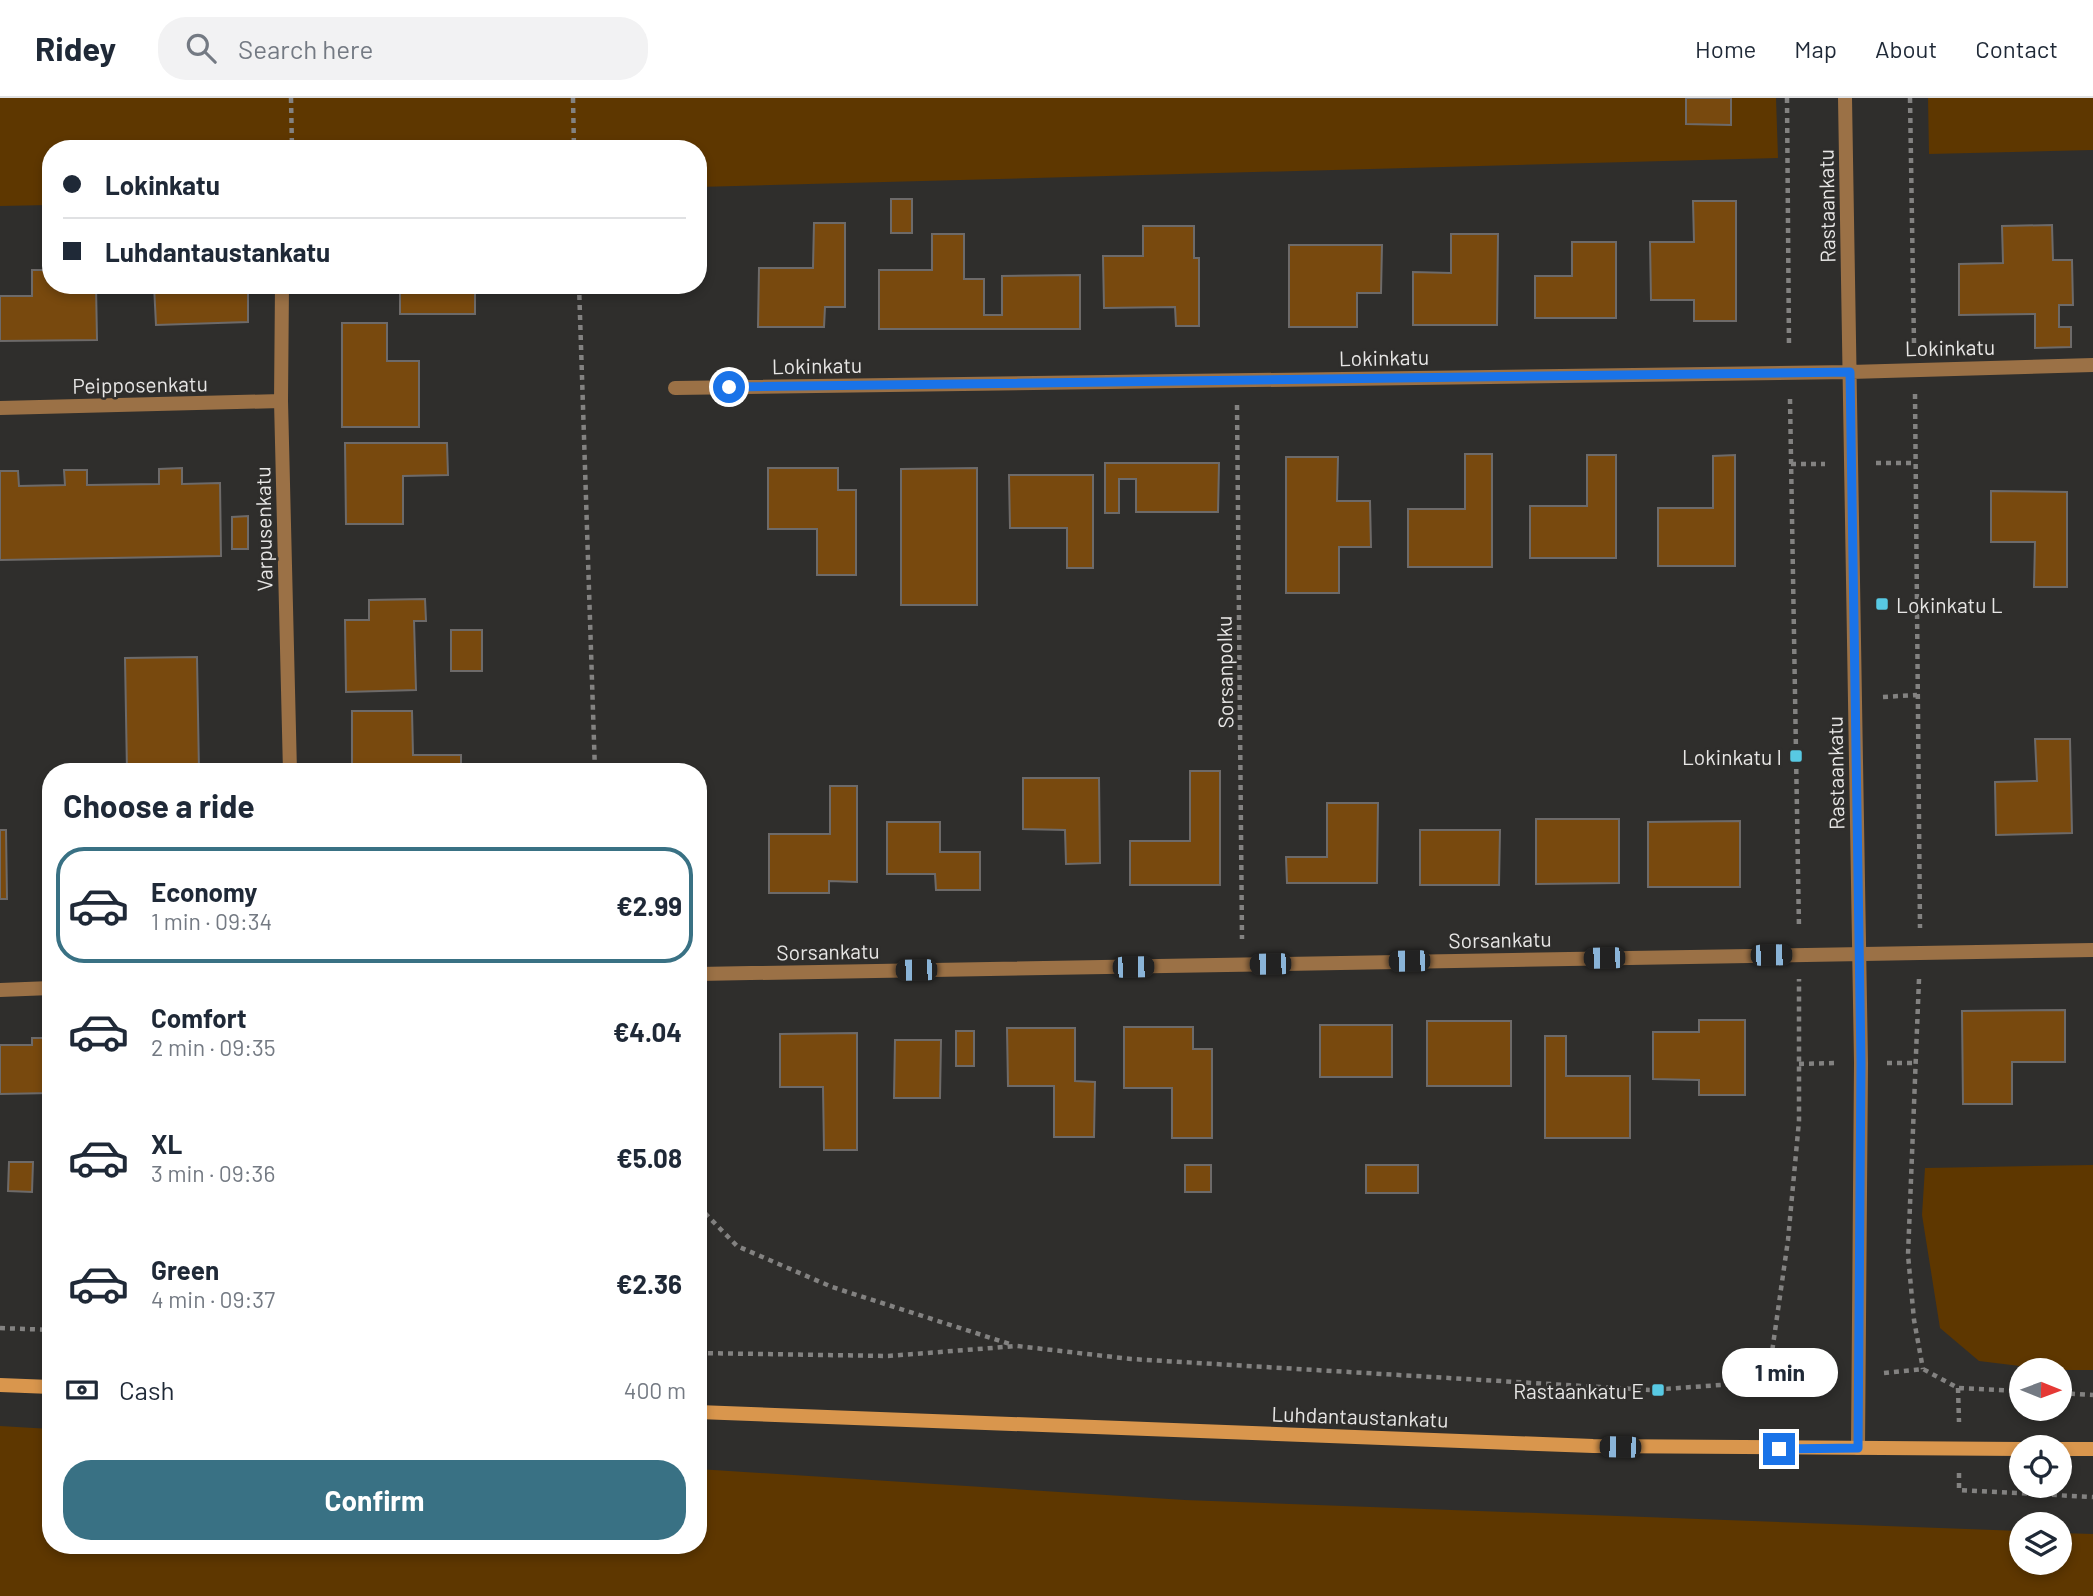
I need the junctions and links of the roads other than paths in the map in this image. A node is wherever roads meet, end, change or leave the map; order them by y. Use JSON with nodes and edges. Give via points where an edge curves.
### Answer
{"nodes":[{"id":1,"x":1845,"y":98,"type":"edge"},
{"id":2,"x":282,"y":294,"type":"edge"},
{"id":3,"x":2093,"y":365,"type":"edge"},
{"id":4,"x":1850,"y":372,"type":"junction"},
{"id":5,"x":675,"y":388,"type":"dead end"},
{"id":6,"x":281,"y":401,"type":"junction"},
{"id":7,"x":0,"y":408,"type":"edge"},
{"id":8,"x":290,"y":763,"type":"edge"},
{"id":9,"x":2093,"y":950,"type":"edge"},
{"id":10,"x":1859,"y":954,"type":"junction"},
{"id":11,"x":707,"y":974,"type":"edge"},
{"id":12,"x":42,"y":988,"type":"edge"},
{"id":13,"x":0,"y":990,"type":"edge"},
{"id":14,"x":0,"y":1385,"type":"edge"},
{"id":15,"x":42,"y":1387,"type":"edge"},
{"id":16,"x":707,"y":1412,"type":"edge"},
{"id":17,"x":1858,"y":1448,"type":"junction"},
{"id":18,"x":2009,"y":1449,"type":"edge"},
{"id":19,"x":2072,"y":1449,"type":"edge"},
{"id":20,"x":2093,"y":1449,"type":"edge"}],
"edges":[{"from":1,"to":4,"type":"street","name":"Rastaankatu"},
{"from":2,"to":6,"type":"street","name":"Varpusenkatu"},
{"from":3,"to":4,"type":"street","name":"Lokinkatu"},
{"from":4,"to":5,"type":"street","name":"Lokinkatu"},
{"from":4,"to":10,"type":"street","name":"Rastaankatu"},
{"from":6,"to":7,"type":"street","name":"Peipposenkatu"},
{"from":6,"to":8,"type":"street","name":"Varpusenkatu"},
{"from":9,"to":10,"type":"street","name":"Sorsankatu"},
{"from":10,"to":11,"type":"street","name":"Sorsankatu"},
{"from":10,"to":17,"type":"street","name":"Rastaankatu"},
{"from":12,"to":13,"type":"street"},
{"from":14,"to":15,"type":"street"},
{"from":16,"to":17,"type":"street","name":"Luhdantaustankatu","via":[[1593,1446]]},
{"from":17,"to":18,"type":"street","name":"Luhdantaustankatu"},
{"from":19,"to":20,"type":"street"}]}
